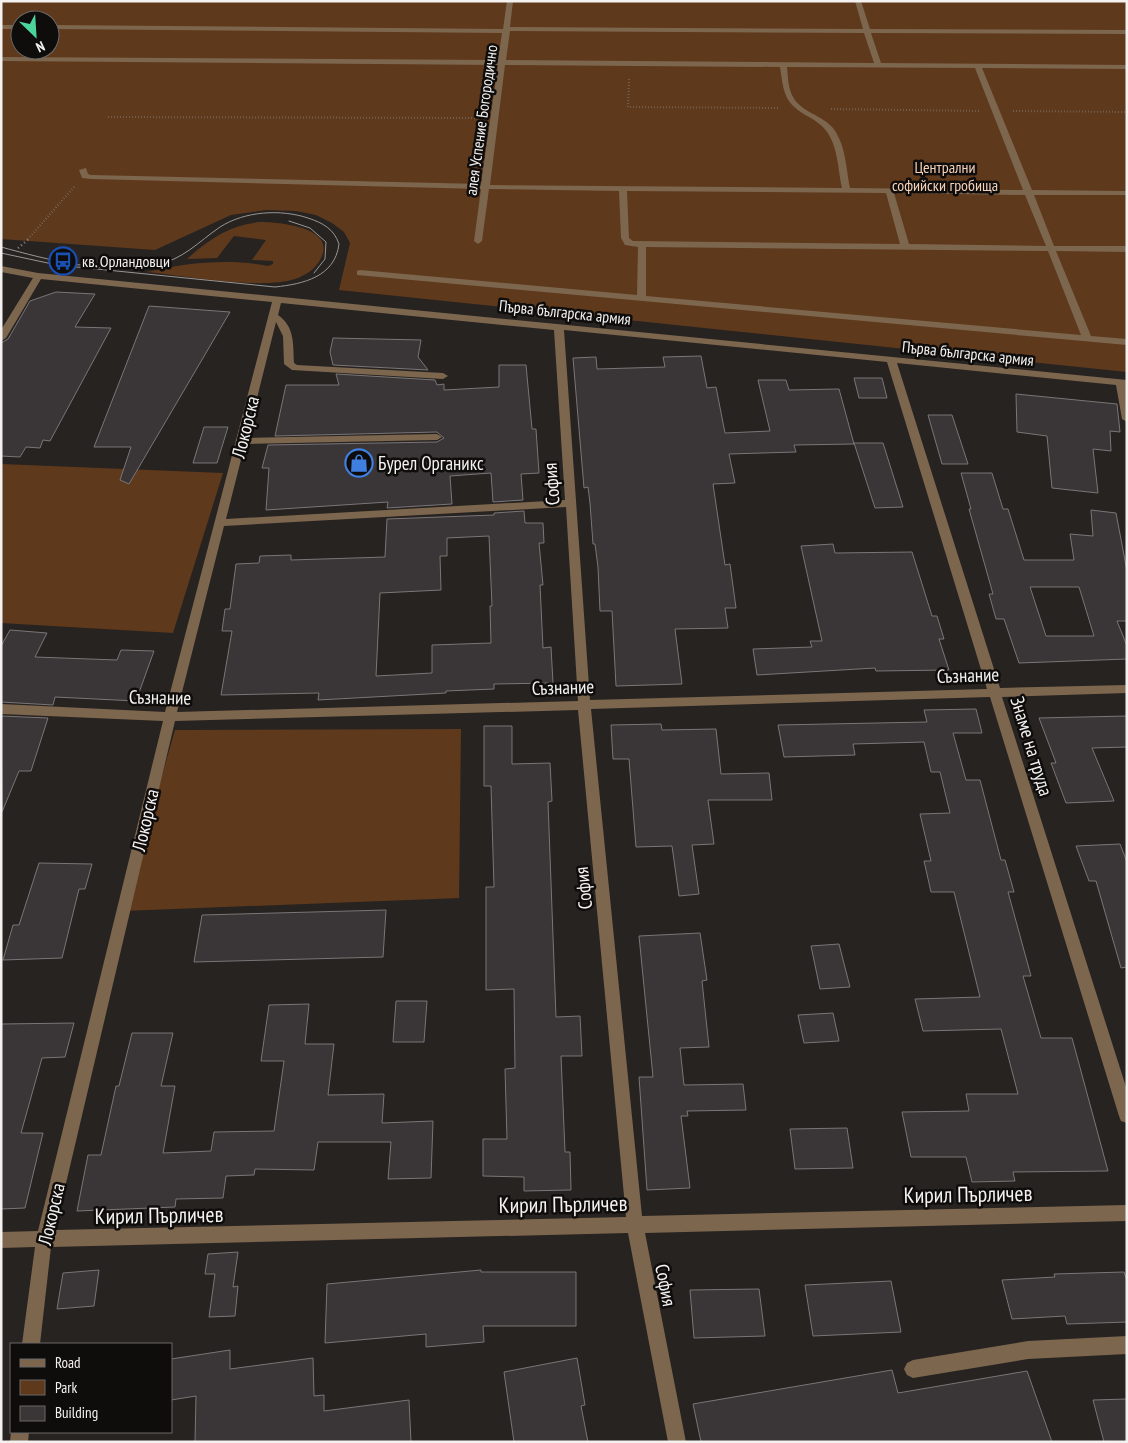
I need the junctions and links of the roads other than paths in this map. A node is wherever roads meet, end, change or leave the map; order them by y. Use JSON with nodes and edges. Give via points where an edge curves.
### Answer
{"nodes":[{"id":1,"x":510,"y":1,"type":"edge"},
{"id":2,"x":858,"y":1,"type":"edge"},
{"id":3,"x":60,"y":27,"type":"edge"},
{"id":4,"x":507,"y":30,"type":"junction"},
{"id":5,"x":867,"y":30,"type":"junction"},
{"id":6,"x":1127,"y":32,"type":"edge"},
{"id":7,"x":1,"y":59,"type":"edge"},
{"id":8,"x":503,"y":63,"type":"junction"},
{"id":9,"x":783,"y":64,"type":"junction"},
{"id":10,"x":878,"y":65,"type":"junction"},
{"id":11,"x":978,"y":66,"type":"junction"},
{"id":12,"x":1127,"y":67,"type":"edge"},
{"id":13,"x":84,"y":173,"type":"road end"},
{"id":14,"x":487,"y":187,"type":"junction"},
{"id":15,"x":623,"y":188,"type":"junction"},
{"id":16,"x":846,"y":190,"type":"junction"},
{"id":17,"x":889,"y":190,"type":"junction"},
{"id":18,"x":1029,"y":192,"type":"junction"},
{"id":19,"x":1127,"y":192,"type":"edge"},
{"id":20,"x":478,"y":241,"type":"dead end"},
{"id":21,"x":642,"y":244,"type":"junction"},
{"id":22,"x":905,"y":247,"type":"junction"},
{"id":23,"x":1051,"y":248,"type":"junction"},
{"id":24,"x":1127,"y":249,"type":"edge"},
{"id":25,"x":1,"y":269,"type":"edge"},
{"id":26,"x":360,"y":273,"type":"dead end"},
{"id":27,"x":38,"y":276,"type":"junction"},
{"id":28,"x":641,"y":298,"type":"junction"},
{"id":29,"x":277,"y":299,"type":"junction"},
{"id":30,"x":273,"y":316,"type":"junction"},
{"id":31,"x":559,"y":327,"type":"junction"},
{"id":32,"x":1,"y":338,"type":"edge"},
{"id":33,"x":1087,"y":338,"type":"junction"},
{"id":34,"x":1127,"y":342,"type":"edge"},
{"id":35,"x":892,"y":360,"type":"junction"},
{"id":36,"x":443,"y":376,"type":"dead end"},
{"id":37,"x":1124,"y":383,"type":"edge"},
{"id":38,"x":1127,"y":419,"type":"edge"},
{"id":39,"x":437,"y":437,"type":"dead end"},
{"id":40,"x":241,"y":441,"type":"junction"},
{"id":41,"x":571,"y":503,"type":"junction"},
{"id":42,"x":219,"y":523,"type":"junction"},
{"id":43,"x":1127,"y":689,"type":"edge"},
{"id":44,"x":996,"y":693,"type":"junction"},
{"id":45,"x":584,"y":705,"type":"junction"},
{"id":46,"x":1,"y":709,"type":"edge"},
{"id":47,"x":170,"y":717,"type":"junction"},
{"id":48,"x":1127,"y":1116,"type":"edge"},
{"id":49,"x":1127,"y":1213,"type":"edge"},
{"id":50,"x":635,"y":1225,"type":"junction"},
{"id":51,"x":1,"y":1240,"type":"edge"},
{"id":52,"x":44,"y":1240,"type":"junction"},
{"id":53,"x":31,"y":1343,"type":"edge"},
{"id":54,"x":1127,"y":1345,"type":"edge"},
{"id":55,"x":913,"y":1369,"type":"dead end"},
{"id":56,"x":677,"y":1442,"type":"edge"}],
"edges":[{"from":1,"to":4,"type":"street","name":"алея Успение Богородично"},
{"from":2,"to":5,"type":"street"},
{"from":3,"to":4,"type":"street"},
{"from":4,"to":5,"type":"street"},
{"from":4,"to":8,"type":"street","name":"алея Успение Богородично"},
{"from":5,"to":6,"type":"street"},
{"from":5,"to":10,"type":"street"},
{"from":7,"to":8,"type":"street"},
{"from":8,"to":9,"type":"street"},
{"from":8,"to":14,"type":"street","name":"алея Успение Богородично"},
{"from":9,"to":10,"type":"street"},
{"from":9,"to":16,"type":"street","via":[[789,97],[832,132],[837,142]]},
{"from":10,"to":11,"type":"street"},
{"from":11,"to":12,"type":"street"},
{"from":11,"to":18,"type":"street"},
{"from":13,"to":14,"type":"street"},
{"from":14,"to":15,"type":"street"},
{"from":14,"to":20,"type":"street","name":"алея Успение Богородично"},
{"from":15,"to":16,"type":"street"},
{"from":15,"to":21,"type":"street","via":[[625,238],[628,243]]},
{"from":16,"to":17,"type":"street"},
{"from":17,"to":18,"type":"street"},
{"from":17,"to":22,"type":"street"},
{"from":18,"to":19,"type":"street"},
{"from":18,"to":23,"type":"street"},
{"from":21,"to":22,"type":"street"},
{"from":21,"to":28,"type":"street"},
{"from":22,"to":23,"type":"street"},
{"from":23,"to":24,"type":"street"},
{"from":23,"to":33,"type":"street"},
{"from":25,"to":27,"type":"street","name":"Първа българска армия"},
{"from":26,"to":28,"type":"street"},
{"from":27,"to":29,"type":"street","name":"Първа българска армия"},
{"from":27,"to":32,"type":"street"},
{"from":28,"to":33,"type":"street"},
{"from":29,"to":30,"type":"street","name":"Локорска"},
{"from":29,"to":31,"type":"street","name":"Първа българска армия"},
{"from":30,"to":36,"type":"street","via":[[283,322],[287,330],[289,364],[295,368]]},
{"from":30,"to":40,"type":"street","name":"Локорска"},
{"from":31,"to":35,"type":"street","name":"Първа българска армия"},
{"from":31,"to":41,"type":"street","name":"София"},
{"from":33,"to":34,"type":"street"},
{"from":35,"to":37,"type":"street","name":"Първа българска армия"},
{"from":35,"to":44,"type":"street","name":"Знаме на труда"},
{"from":37,"to":38,"type":"street"},
{"from":39,"to":40,"type":"street"},
{"from":40,"to":42,"type":"street","name":"Локорска"},
{"from":41,"to":42,"type":"street"},
{"from":41,"to":45,"type":"street","name":"София"},
{"from":42,"to":47,"type":"street","name":"Локорска"},
{"from":43,"to":44,"type":"street","name":"Съзнание"},
{"from":44,"to":45,"type":"street","name":"Съзнание"},
{"from":44,"to":48,"type":"street","name":"Знаме на труда"},
{"from":45,"to":47,"type":"street","name":"Съзнание"},
{"from":45,"to":50,"type":"street","name":"София"},
{"from":46,"to":47,"type":"street","name":"Съзнание"},
{"from":47,"to":52,"type":"street","name":"Локорска"},
{"from":49,"to":50,"type":"street","name":"Кирил Пърличев"},
{"from":50,"to":52,"type":"street","name":"Кирил Пърличев"},
{"from":50,"to":56,"type":"street","name":"София"},
{"from":51,"to":52,"type":"street","name":"Кирил Пърличев"},
{"from":52,"to":53,"type":"street","name":"Локорска"},
{"from":54,"to":55,"type":"street","via":[[1028,1350]]}]}
